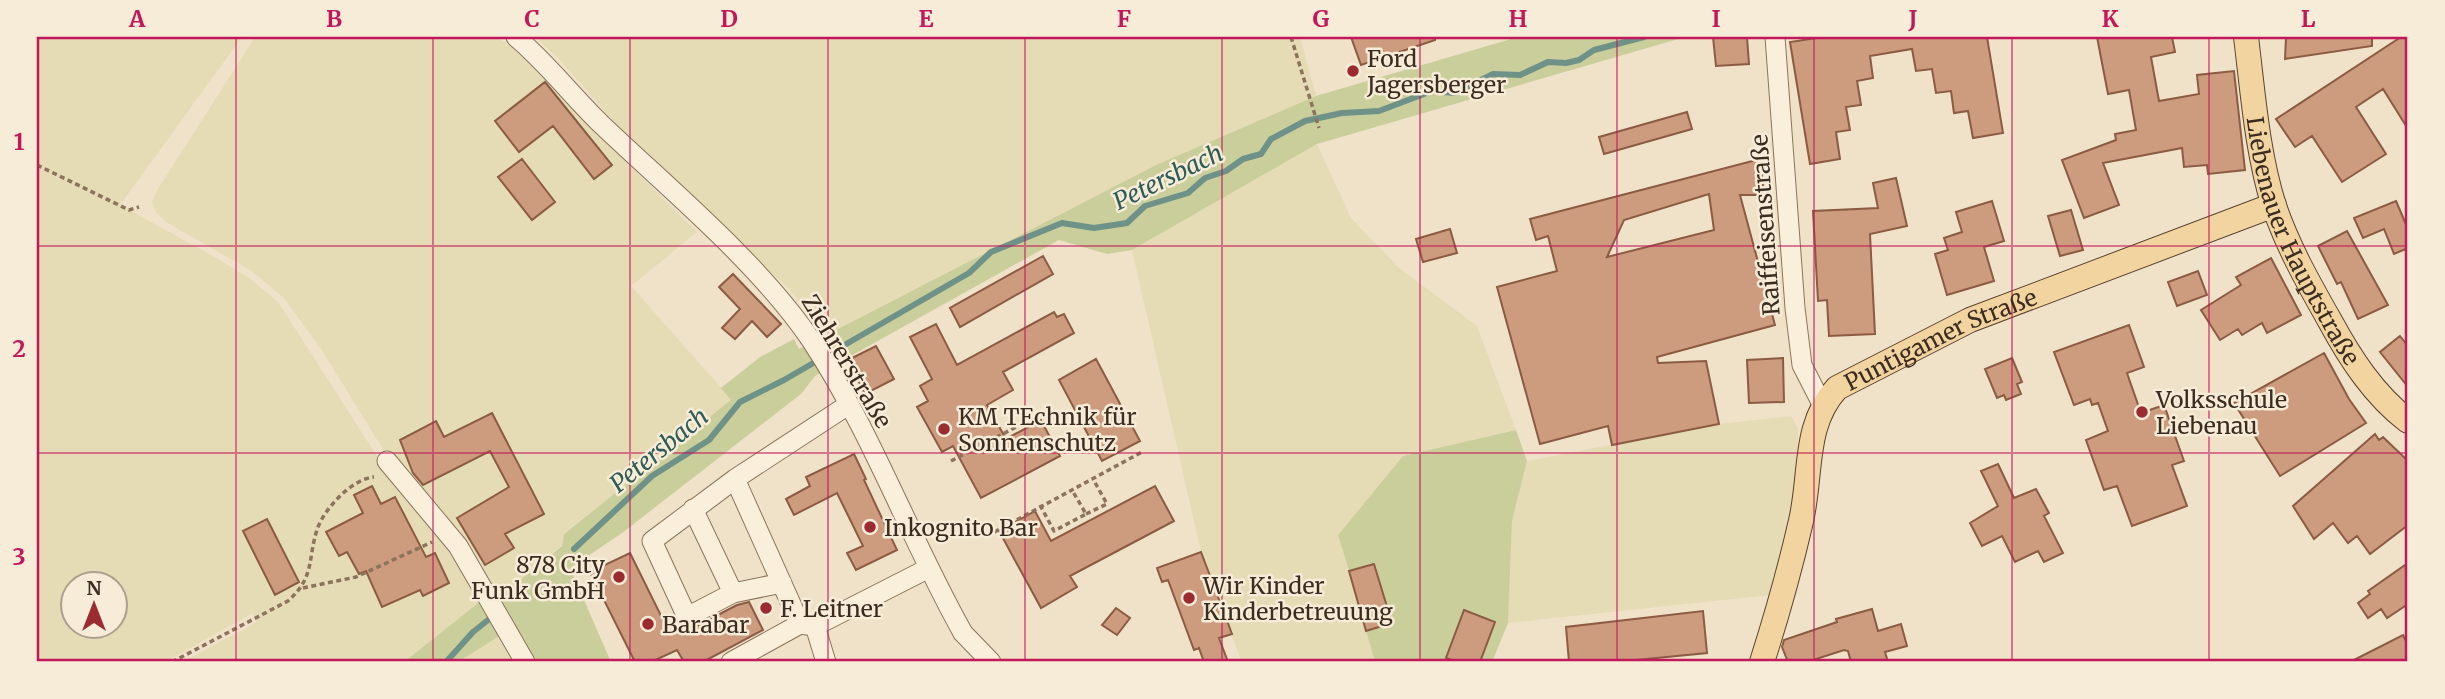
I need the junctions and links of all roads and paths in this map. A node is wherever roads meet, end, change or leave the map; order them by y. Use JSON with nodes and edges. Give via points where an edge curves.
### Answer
{"nodes":[{"id":1,"x":516,"y":37,"type":"edge"},
{"id":2,"x":1291,"y":37,"type":"edge"},
{"id":3,"x":1775,"y":37,"type":"edge"},
{"id":4,"x":2246,"y":37,"type":"edge"},
{"id":5,"x":1318,"y":128,"type":"dead end"},
{"id":6,"x":37,"y":165,"type":"edge"},
{"id":7,"x":2274,"y":205,"type":"junction"},
{"id":8,"x":139,"y":207,"type":"dead end"},
{"id":9,"x":1822,"y":404,"type":"junction"},
{"id":10,"x":848,"y":405,"type":"junction"},
{"id":11,"x":2408,"y":421,"type":"edge"},
{"id":12,"x":1018,"y":426,"type":"dead end"},
{"id":13,"x":1142,"y":452,"type":"dead end"},
{"id":14,"x":387,"y":461,"type":"dead end"},
{"id":15,"x":951,"y":461,"type":"dead end"},
{"id":16,"x":369,"y":477,"type":"dead end"},
{"id":17,"x":735,"y":479,"type":"junction"},
{"id":18,"x":1093,"y":479,"type":"junction"},
{"id":19,"x":1073,"y":490,"type":"junction"},
{"id":20,"x":1040,"y":505,"type":"junction"},
{"id":21,"x":693,"y":509,"type":"junction"},
{"id":22,"x":1086,"y":514,"type":"junction"},
{"id":23,"x":987,"y":536,"type":"dead end"},
{"id":24,"x":452,"y":539,"type":"junction"},
{"id":25,"x":929,"y":568,"type":"junction"},
{"id":26,"x":782,"y":583,"type":"junction"},
{"id":27,"x":303,"y":588,"type":"junction"},
{"id":28,"x":733,"y":593,"type":"junction"},
{"id":29,"x":808,"y":625,"type":"junction"},
{"id":30,"x":823,"y":661,"type":"edge"},
{"id":31,"x":172,"y":662,"type":"edge"},
{"id":32,"x":525,"y":662,"type":"edge"},
{"id":33,"x":731,"y":662,"type":"edge"},
{"id":34,"x":991,"y":662,"type":"edge"},
{"id":35,"x":1762,"y":662,"type":"edge"}],
"edges":[{"from":1,"to":10,"type":"street","name":"Ziehrerstraße","via":[[781,299],[813,342]]},
{"from":2,"to":5,"type":"path"},
{"from":3,"to":9,"type":"street","name":"Raiffeisenstraße","via":[[1802,365]]},
{"from":4,"to":7,"type":"main road","name":"Liebenauer Hauptstraße"},
{"from":6,"to":8,"type":"path","via":[[130,210]]},
{"from":7,"to":9,"type":"main road","name":"Puntigamer Straße","via":[[1970,320],[1858,374]]},
{"from":7,"to":11,"type":"main road","name":"Liebenauer Hauptstraße","via":[[2297,262],[2351,360]]},
{"from":9,"to":35,"type":"main road","name":"Puntigamer Straße","via":[[1812,435],[1802,517]]},
{"from":10,"to":17,"type":"street"},
{"from":10,"to":25,"type":"street","name":"Ziehrerstraße"},
{"from":12,"to":15,"type":"path"},
{"from":13,"to":18,"type":"path"},
{"from":14,"to":24,"type":"street"},
{"from":16,"to":27,"type":"path","via":[[352,485],[318,527]]},
{"from":17,"to":21,"type":"street"},
{"from":17,"to":26,"type":"street"},
{"from":18,"to":19,"type":"path"},
{"from":18,"to":22,"type":"path","via":[[1107,503]]},
{"from":19,"to":20,"type":"path"},
{"from":19,"to":22,"type":"path"},
{"from":20,"to":22,"type":"path","via":[[1054,531]]},
{"from":20,"to":23,"type":"path"},
{"from":21,"to":28,"type":"street"},
{"from":21,"to":28,"type":"street","via":[[652,541],[687,617]]},
{"from":24,"to":27,"type":"path","via":[[356,578]]},
{"from":24,"to":32,"type":"street"},
{"from":25,"to":29,"type":"street"},
{"from":25,"to":34,"type":"street","name":"Ziehrerstraße","via":[[963,632]]},
{"from":26,"to":28,"type":"street"},
{"from":26,"to":29,"type":"street"},
{"from":27,"to":31,"type":"path","via":[[288,601]]},
{"from":29,"to":30,"type":"street"},
{"from":29,"to":33,"type":"street"}]}
